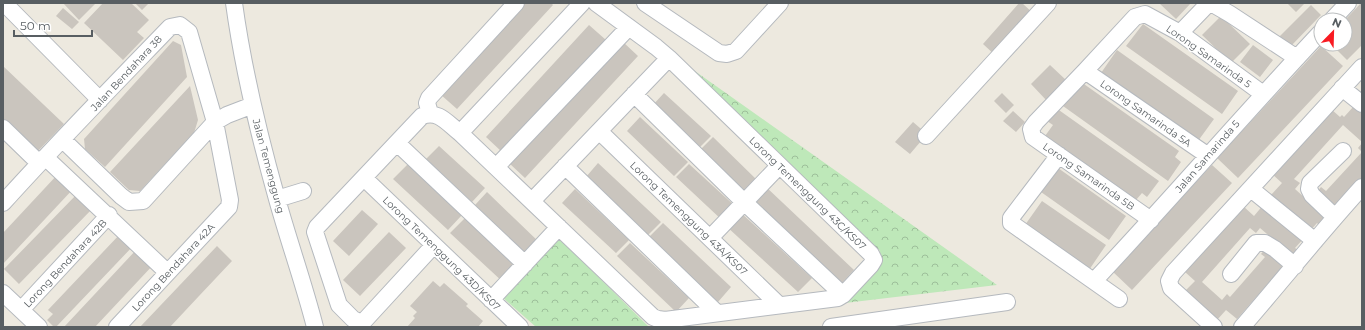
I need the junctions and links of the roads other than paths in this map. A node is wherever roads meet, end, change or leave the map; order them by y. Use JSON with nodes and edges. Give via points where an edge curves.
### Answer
{"nodes":[{"id":1,"x":234,"y":3,"type":"edge"},
{"id":2,"x":516,"y":3,"type":"edge"},
{"id":3,"x":582,"y":3,"type":"edge"},
{"id":4,"x":596,"y":3,"type":"edge"},
{"id":5,"x":644,"y":3,"type":"edge"},
{"id":6,"x":780,"y":3,"type":"edge"},
{"id":7,"x":1048,"y":3,"type":"edge"},
{"id":8,"x":1210,"y":3,"type":"edge"},
{"id":9,"x":1348,"y":3,"type":"edge"},
{"id":10,"x":8,"y":7,"type":"dead end"},
{"id":11,"x":1340,"y":12,"type":"edge"},
{"id":12,"x":629,"y":27,"type":"junction"},
{"id":13,"x":1180,"y":33,"type":"junction"},
{"id":14,"x":1313,"y":41,"type":"edge"},
{"id":15,"x":668,"y":58,"type":"junction"},
{"id":16,"x":1297,"y":58,"type":"junction"},
{"id":17,"x":1362,"y":67,"type":"edge"},
{"id":18,"x":1085,"y":71,"type":"junction"},
{"id":19,"x":1342,"y":88,"type":"junction"},
{"id":20,"x":634,"y":94,"type":"junction"},
{"id":21,"x":1263,"y":94,"type":"junction"},
{"id":22,"x":100,"y":100,"type":"junction"},
{"id":23,"x":1362,"y":104,"type":"edge"},
{"id":24,"x":253,"y":105,"type":"junction"},
{"id":25,"x":430,"y":113,"type":"junction"},
{"id":26,"x":215,"y":122,"type":"junction"},
{"id":27,"x":3,"y":128,"type":"edge"},
{"id":28,"x":599,"y":131,"type":"junction"},
{"id":29,"x":460,"y":133,"type":"junction"},
{"id":30,"x":926,"y":136,"type":"dead end"},
{"id":31,"x":62,"y":140,"type":"junction"},
{"id":32,"x":397,"y":143,"type":"junction"},
{"id":33,"x":1344,"y":151,"type":"dead end"},
{"id":34,"x":1059,"y":155,"type":"junction"},
{"id":35,"x":1207,"y":155,"type":"junction"},
{"id":36,"x":42,"y":160,"type":"junction"},
{"id":37,"x":565,"y":166,"type":"junction"},
{"id":38,"x":779,"y":166,"type":"junction"},
{"id":39,"x":496,"y":167,"type":"junction"},
{"id":40,"x":364,"y":178,"type":"junction"},
{"id":41,"x":1362,"y":187,"type":"edge"},
{"id":42,"x":1251,"y":189,"type":"junction"},
{"id":43,"x":303,"y":191,"type":"dead end"},
{"id":44,"x":277,"y":199,"type":"junction"},
{"id":45,"x":532,"y":201,"type":"junction"},
{"id":46,"x":744,"y":202,"type":"junction"},
{"id":47,"x":3,"y":203,"type":"edge"},
{"id":48,"x":229,"y":207,"type":"joint"},
{"id":49,"x":109,"y":215,"type":"junction"},
{"id":50,"x":1335,"y":217,"type":"junction"},
{"id":51,"x":1152,"y":220,"type":"junction"},
{"id":52,"x":559,"y":227,"type":"junction"},
{"id":53,"x":710,"y":238,"type":"junction"},
{"id":54,"x":1315,"y":241,"type":"junction"},
{"id":55,"x":434,"y":245,"type":"junction"},
{"id":56,"x":525,"y":264,"type":"junction"},
{"id":57,"x":1295,"y":266,"type":"junction"},
{"id":58,"x":167,"y":272,"type":"junction"},
{"id":59,"x":1231,"y":274,"type":"dead end"},
{"id":60,"x":1094,"y":281,"type":"junction"},
{"id":61,"x":3,"y":293,"type":"edge"},
{"id":62,"x":843,"y":295,"type":"junction"},
{"id":63,"x":1119,"y":298,"type":"dead end"},
{"id":64,"x":491,"y":300,"type":"junction"},
{"id":65,"x":1007,"y":302,"type":"dead end"},
{"id":66,"x":779,"y":305,"type":"junction"},
{"id":67,"x":21,"y":310,"type":"junction"},
{"id":68,"x":717,"y":313,"type":"junction"},
{"id":69,"x":39,"y":327,"type":"edge"},
{"id":70,"x":117,"y":327,"type":"edge"},
{"id":71,"x":315,"y":327,"type":"edge"},
{"id":72,"x":520,"y":327,"type":"edge"},
{"id":73,"x":831,"y":327,"type":"edge"},
{"id":74,"x":1214,"y":327,"type":"edge"},
{"id":75,"x":1242,"y":327,"type":"edge"}],
"edges":[{"from":1,"to":24,"type":"street","name":"Jalan Temenggung"},
{"from":2,"to":25,"type":"street","via":[[429,98],[427,103]]},
{"from":3,"to":29,"type":"street"},
{"from":4,"to":12,"type":"street","name":"Lorong Temenggung 43C/KS07"},
{"from":5,"to":6,"type":"street","via":[[719,53],[727,54],[736,51]]},
{"from":7,"to":30,"type":"street"},
{"from":8,"to":13,"type":"street"},
{"from":8,"to":16,"type":"street"},
{"from":9,"to":11,"type":"street"},
{"from":10,"to":22,"type":"street"},
{"from":12,"to":15,"type":"street","name":"Lorong Temenggung 43C/KS07"},
{"from":12,"to":39,"type":"street"},
{"from":13,"to":18,"type":"street","name":"Lorong Samarinda 5","via":[[1145,14],[1135,17]]},
{"from":13,"to":21,"type":"street","name":"Lorong Samarinda 5"},
{"from":14,"to":16,"type":"street","name":"Jalan Samarinda 5"},
{"from":15,"to":20,"type":"street"},
{"from":15,"to":38,"type":"street","name":"Lorong Temenggung 43C/KS07"},
{"from":16,"to":21,"type":"street","name":"Jalan Samarinda 5"},
{"from":17,"to":19,"type":"street"},
{"from":18,"to":34,"type":"street","name":"Lorong Samarinda 5B","via":[[1031,130],[1033,137]]},
{"from":18,"to":35,"type":"street","name":"Lorong Samarinda 5A"},
{"from":19,"to":23,"type":"street"},
{"from":19,"to":42,"type":"street"},
{"from":20,"to":28,"type":"street"},
{"from":20,"to":46,"type":"street"},
{"from":21,"to":35,"type":"street","name":"Jalan Samarinda 5"},
{"from":22,"to":26,"type":"street","name":"Jalan Bendahara 38","via":[[170,26],[180,25],[189,32]]},
{"from":22,"to":31,"type":"street","name":"Jalan Bendahara 38"},
{"from":24,"to":26,"type":"street"},
{"from":24,"to":44,"type":"street","name":"Jalan Temenggung"},
{"from":25,"to":29,"type":"street","via":[[441,117]]},
{"from":25,"to":32,"type":"street","via":[[422,116]]},
{"from":26,"to":31,"type":"street","via":[[142,201],[130,202],[121,196]]},
{"from":26,"to":48,"type":"street","name":"Jalan Bendahara 38","via":[[230,200]]},
{"from":27,"to":36,"type":"street"},
{"from":28,"to":37,"type":"street"},
{"from":28,"to":53,"type":"street","name":"Lorong Temenggung 43A/KS07"},
{"from":29,"to":39,"type":"street"},
{"from":31,"to":36,"type":"street","name":"Jalan Bendahara 38"},
{"from":32,"to":40,"type":"street"},
{"from":32,"to":56,"type":"street"},
{"from":33,"to":50,"type":"street","via":[[1310,183],[1309,189]]},
{"from":34,"to":51,"type":"street","name":"Lorong Samarinda 5B"},
{"from":34,"to":60,"type":"street","via":[[1012,218],[1011,223]]},
{"from":35,"to":51,"type":"street","name":"Jalan Samarinda 5"},
{"from":36,"to":47,"type":"street","name":"Jalan Bendahara 38"},
{"from":36,"to":49,"type":"street"},
{"from":37,"to":45,"type":"street"},
{"from":37,"to":68,"type":"street"},
{"from":38,"to":46,"type":"street"},
{"from":38,"to":62,"type":"street","name":"Lorong Temenggung 43C/KS07","via":[[871,254],[874,260]]},
{"from":39,"to":45,"type":"street"},
{"from":40,"to":55,"type":"street","name":"Lorong Temenggung 43D/KS07"},
{"from":40,"to":55,"type":"street","via":[[315,232],[339,305],[353,319],[359,322],[365,320]]},
{"from":41,"to":50,"type":"street"},
{"from":42,"to":54,"type":"street"},
{"from":42,"to":74,"type":"street","via":[[1173,273],[1169,281],[1171,288]]},
{"from":43,"to":44,"type":"street"},
{"from":44,"to":71,"type":"street","name":"Jalan Temenggung"},
{"from":45,"to":52,"type":"street"},
{"from":46,"to":53,"type":"street"},
{"from":46,"to":62,"type":"street"},
{"from":48,"to":58,"type":"street","name":"Lorong Bendahara 42A"},
{"from":49,"to":58,"type":"street"},
{"from":49,"to":67,"type":"street","name":"Lorong Bendahara 42B"},
{"from":50,"to":54,"type":"street"},
{"from":51,"to":60,"type":"street","name":"Jalan Samarinda 5"},
{"from":52,"to":56,"type":"street"},
{"from":52,"to":68,"type":"street","via":[[653,317],[665,320]]},
{"from":53,"to":66,"type":"street","name":"Lorong Temenggung 43A/KS07"},
{"from":54,"to":57,"type":"street"},
{"from":55,"to":64,"type":"street","name":"Lorong Temenggung 43D/KS07"},
{"from":56,"to":64,"type":"street"},
{"from":57,"to":59,"type":"street","via":[[1265,243],[1256,243]]},
{"from":57,"to":75,"type":"street"},
{"from":58,"to":70,"type":"street","name":"Lorong Bendahara 42A"},
{"from":60,"to":63,"type":"street"},
{"from":61,"to":67,"type":"street"},
{"from":62,"to":66,"type":"street","via":[[838,298]]},
{"from":64,"to":72,"type":"street","name":"Lorong Temenggung 43D/KS07"},
{"from":65,"to":73,"type":"street"},
{"from":66,"to":68,"type":"street"},
{"from":67,"to":69,"type":"street"}]}
